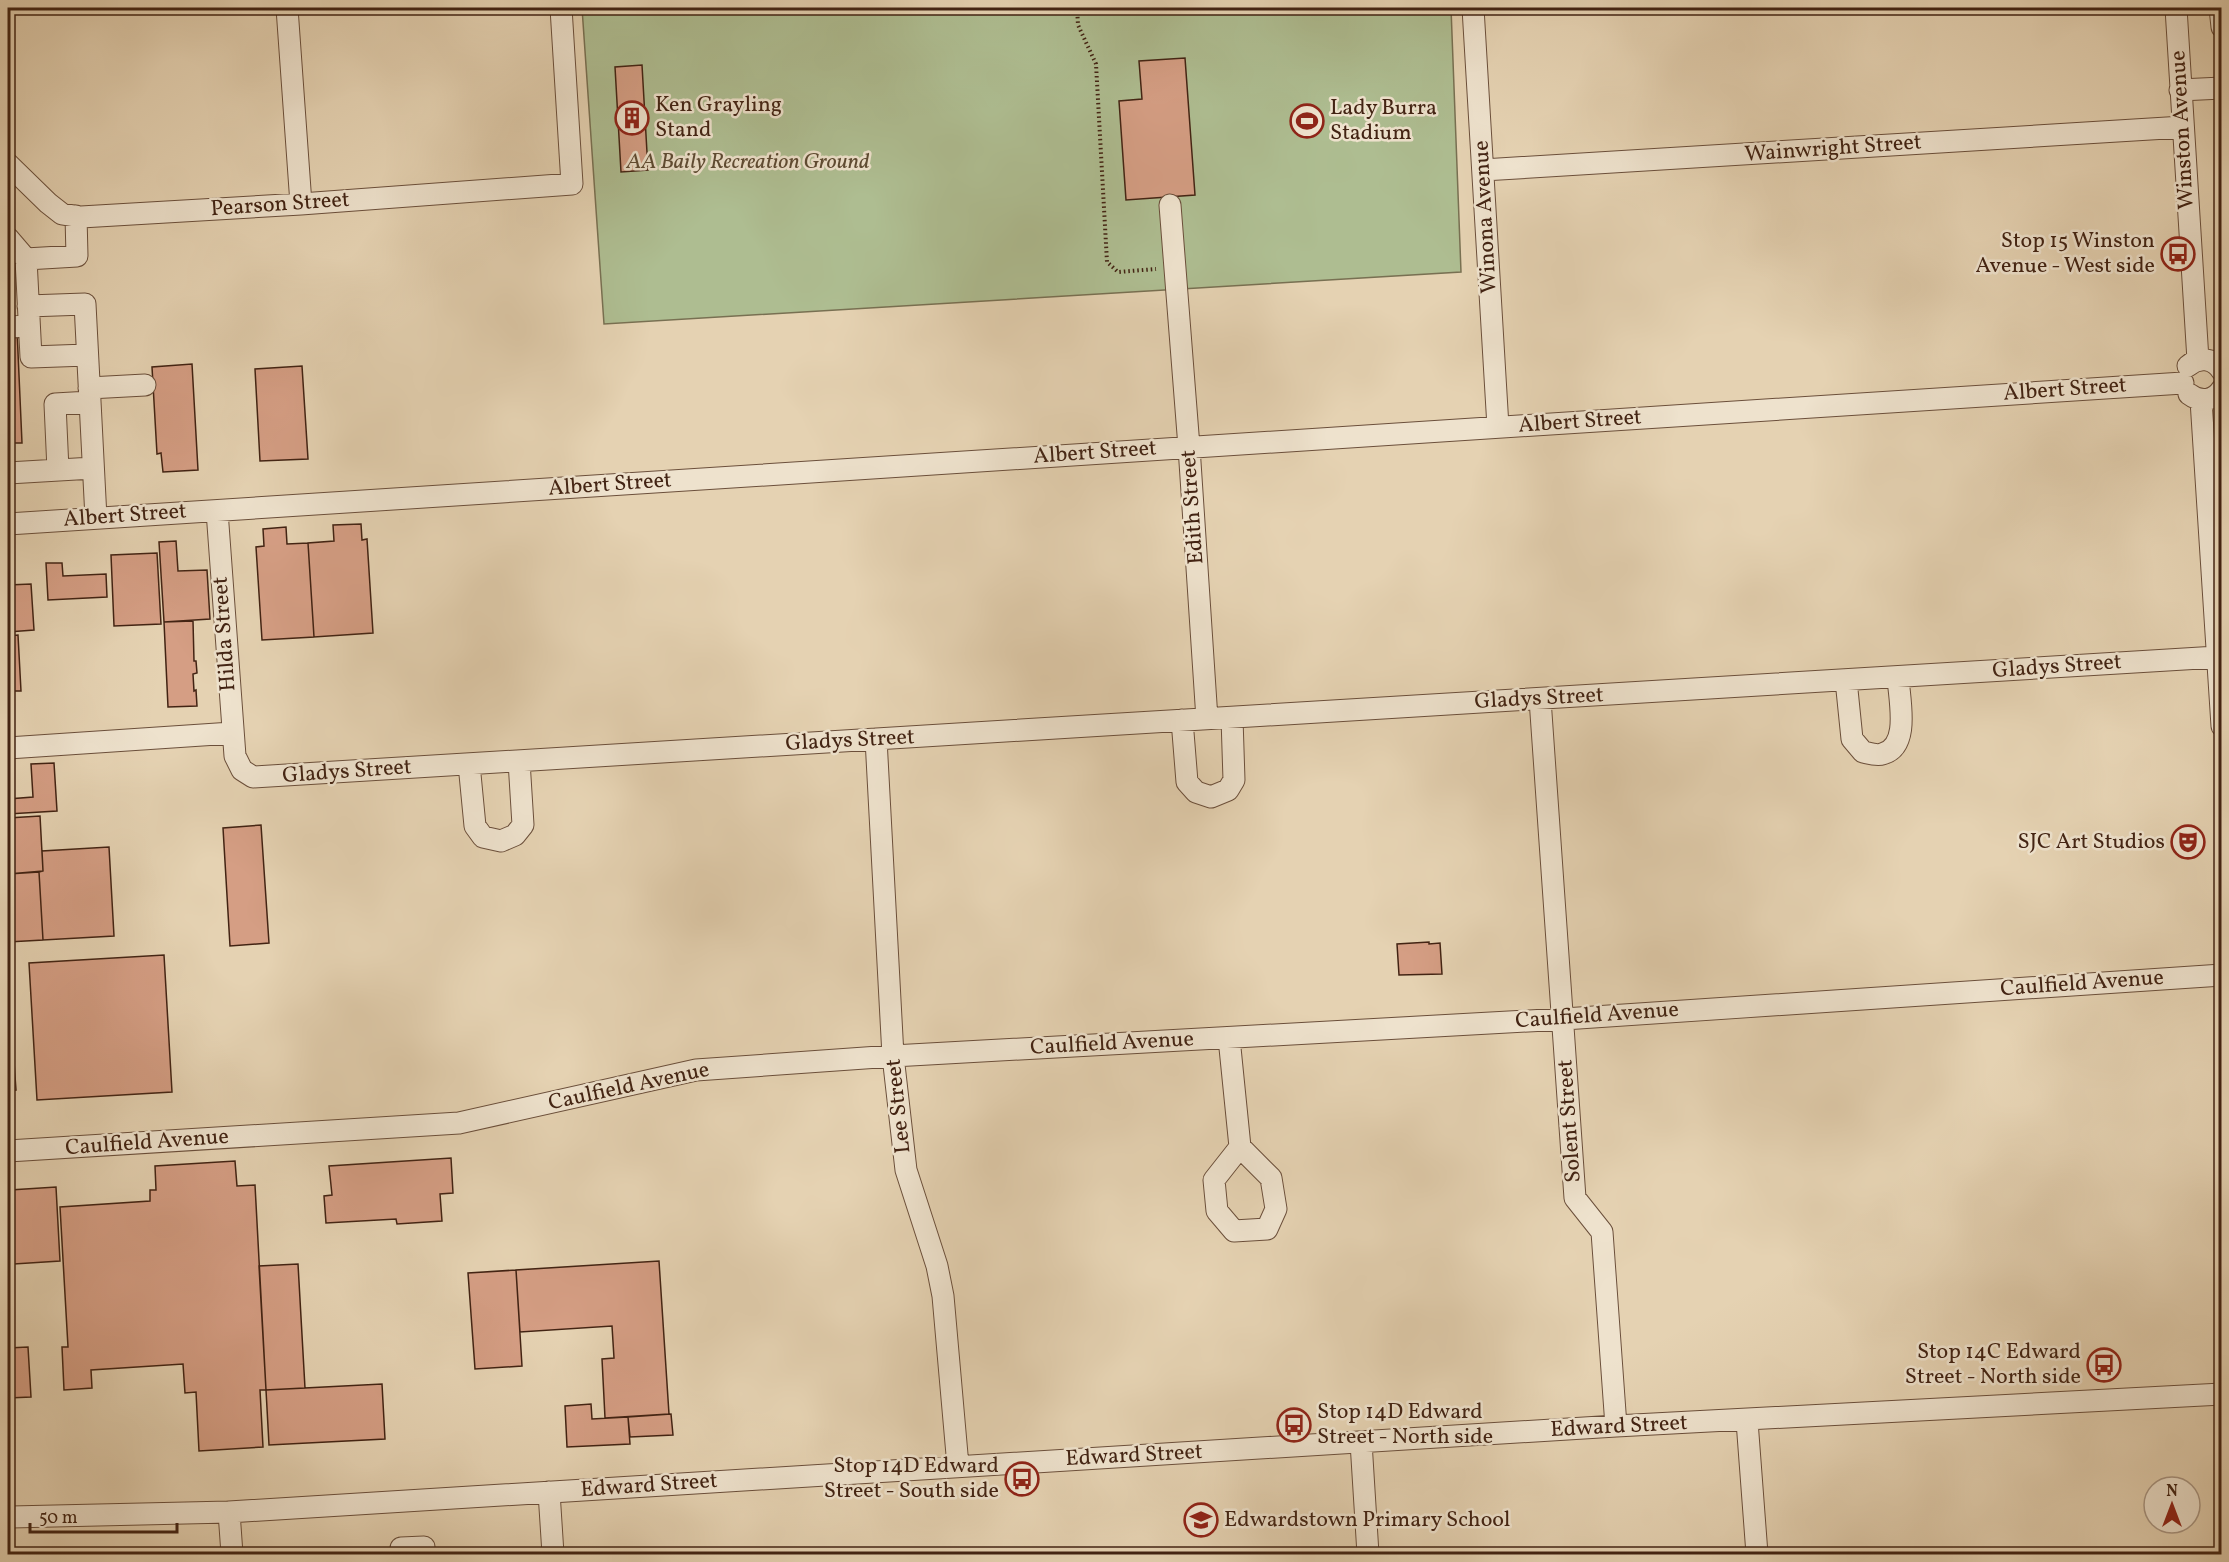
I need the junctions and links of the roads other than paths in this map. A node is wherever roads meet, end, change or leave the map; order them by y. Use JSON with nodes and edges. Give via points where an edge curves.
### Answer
{"nodes":[{"id":1,"x":287,"y":8,"type":"edge"},
{"id":2,"x":561,"y":8,"type":"edge"},
{"id":3,"x":1473,"y":8,"type":"edge"},
{"id":4,"x":2176,"y":8,"type":"edge"},
{"id":5,"x":2220,"y":8,"type":"edge"},
{"id":6,"x":2222,"y":27,"type":"edge"},
{"id":7,"x":2222,"y":88,"type":"edge"},
{"id":8,"x":2181,"y":90,"type":"junction"},
{"id":9,"x":2183,"y":127,"type":"junction"},
{"id":10,"x":8,"y":164,"type":"edge"},
{"id":11,"x":1484,"y":170,"type":"junction"},
{"id":12,"x":301,"y":204,"type":"junction"},
{"id":13,"x":1170,"y":205,"type":"dead end"},
{"id":14,"x":76,"y":216,"type":"junction"},
{"id":15,"x":8,"y":238,"type":"edge"},
{"id":16,"x":26,"y":259,"type":"junction"},
{"id":17,"x":21,"y":320,"type":"edge"},
{"id":18,"x":87,"y":355,"type":"junction"},
{"id":19,"x":2198,"y":360,"type":"junction"},
{"id":20,"x":2222,"y":371,"type":"edge"},
{"id":21,"x":2183,"y":383,"type":"junction"},
{"id":22,"x":145,"y":385,"type":"dead end"},
{"id":23,"x":2222,"y":388,"type":"edge"},
{"id":24,"x":89,"y":395,"type":"junction"},
{"id":25,"x":2201,"y":400,"type":"junction"},
{"id":26,"x":1498,"y":427,"type":"junction"},
{"id":27,"x":1189,"y":447,"type":"junction"},
{"id":28,"x":93,"y":468,"type":"junction"},
{"id":29,"x":58,"y":470,"type":"junction"},
{"id":30,"x":8,"y":473,"type":"edge"},
{"id":31,"x":217,"y":510,"type":"junction"},
{"id":32,"x":96,"y":518,"type":"junction"},
{"id":33,"x":8,"y":524,"type":"edge"},
{"id":34,"x":2219,"y":668,"type":"edge"},
{"id":35,"x":1898,"y":677,"type":"junction"},
{"id":36,"x":1846,"y":680,"type":"junction"},
{"id":37,"x":1540,"y":699,"type":"junction"},
{"id":38,"x":1232,"y":717,"type":"junction"},
{"id":39,"x":1207,"y":719,"type":"junction"},
{"id":40,"x":1182,"y":720,"type":"junction"},
{"id":41,"x":2222,"y":726,"type":"edge"},
{"id":42,"x":232,"y":733,"type":"junction"},
{"id":43,"x":876,"y":739,"type":"junction"},
{"id":44,"x":8,"y":748,"type":"edge"},
{"id":45,"x":235,"y":756,"type":"joint"},
{"id":46,"x":519,"y":761,"type":"junction"},
{"id":47,"x":469,"y":764,"type":"junction"},
{"id":48,"x":2222,"y":975,"type":"edge"},
{"id":49,"x":1564,"y":1019,"type":"junction"},
{"id":50,"x":1229,"y":1038,"type":"junction"},
{"id":51,"x":894,"y":1056,"type":"junction"},
{"id":52,"x":1240,"y":1147,"type":"dead end"},
{"id":53,"x":8,"y":1151,"type":"edge"},
{"id":54,"x":2222,"y":1394,"type":"edge"},
{"id":55,"x":1747,"y":1421,"type":"junction"},
{"id":56,"x":1616,"y":1426,"type":"junction"},
{"id":57,"x":1361,"y":1442,"type":"junction"},
{"id":58,"x":958,"y":1467,"type":"junction"},
{"id":59,"x":549,"y":1492,"type":"junction"},
{"id":60,"x":229,"y":1512,"type":"junction"},
{"id":61,"x":9,"y":1517,"type":"edge"},
{"id":62,"x":424,"y":1547,"type":"dead end"},
{"id":63,"x":232,"y":1554,"type":"edge"},
{"id":64,"x":401,"y":1554,"type":"edge"},
{"id":65,"x":553,"y":1554,"type":"edge"},
{"id":66,"x":1368,"y":1554,"type":"edge"},
{"id":67,"x":1757,"y":1554,"type":"edge"}],
"edges":[{"from":1,"to":12,"type":"street"},
{"from":2,"to":12,"type":"street","name":"Pearson Street","via":[[572,184]]},
{"from":3,"to":11,"type":"street","name":"Winona Avenue"},
{"from":4,"to":8,"type":"street","name":"Winston Avenue"},
{"from":5,"to":6,"type":"street"},
{"from":7,"to":8,"type":"street"},
{"from":8,"to":9,"type":"street","name":"Winston Avenue"},
{"from":9,"to":11,"type":"street","name":"Wainwright Street"},
{"from":9,"to":19,"type":"street","name":"Winston Avenue"},
{"from":10,"to":14,"type":"street","name":"Pearson Street","via":[[48,203],[62,213]]},
{"from":11,"to":26,"type":"street","name":"Winona Avenue"},
{"from":12,"to":14,"type":"street","name":"Pearson Street"},
{"from":13,"to":27,"type":"street","name":"Edith Street"},
{"from":14,"to":16,"type":"street","via":[[77,256]]},
{"from":15,"to":16,"type":"street"},
{"from":16,"to":17,"type":"street"},
{"from":17,"to":18,"type":"street","via":[[31,357]]},
{"from":17,"to":18,"type":"street","via":[[85,304]]},
{"from":18,"to":24,"type":"street"},
{"from":19,"to":20,"type":"street","via":[[2212,361]]},
{"from":19,"to":21,"type":"street","via":[[2186,369]]},
{"from":21,"to":25,"type":"street","via":[[2188,394]]},
{"from":21,"to":26,"type":"street","name":"Albert Street"},
{"from":22,"to":24,"type":"street"},
{"from":23,"to":25,"type":"street","via":[[2214,398]]},
{"from":24,"to":28,"type":"street"},
{"from":24,"to":29,"type":"street","via":[[55,404]]},
{"from":25,"to":34,"type":"street"},
{"from":26,"to":27,"type":"street","name":"Albert Street"},
{"from":27,"to":31,"type":"street","name":"Albert Street"},
{"from":27,"to":39,"type":"street","name":"Edith Street"},
{"from":28,"to":29,"type":"street"},
{"from":28,"to":32,"type":"street"},
{"from":29,"to":30,"type":"street"},
{"from":31,"to":32,"type":"street","name":"Albert Street"},
{"from":31,"to":42,"type":"street","name":"Hilda Street"},
{"from":32,"to":33,"type":"street","name":"Albert Street"},
{"from":34,"to":35,"type":"street","name":"Gladys Street"},
{"from":34,"to":41,"type":"street"},
{"from":35,"to":36,"type":"street","name":"Gladys Street"},
{"from":35,"to":36,"type":"street","via":[[1901,734],[1896,746],[1881,755],[1863,752],[1852,739]]},
{"from":36,"to":37,"type":"street","name":"Gladys Street"},
{"from":37,"to":38,"type":"street","name":"Gladys Street"},
{"from":37,"to":49,"type":"street","name":"Solent Street"},
{"from":38,"to":39,"type":"street","name":"Gladys Street"},
{"from":38,"to":40,"type":"street","via":[[1234,780],[1228,790],[1212,797],[1196,792],[1187,782]]},
{"from":39,"to":40,"type":"street","name":"Gladys Street"},
{"from":40,"to":43,"type":"street","name":"Gladys Street"},
{"from":42,"to":44,"type":"street"},
{"from":42,"to":45,"type":"street","name":"Hilda Street"},
{"from":43,"to":46,"type":"street","name":"Gladys Street"},
{"from":43,"to":51,"type":"street","name":"Lee Street"},
{"from":45,"to":47,"type":"street","name":"Gladys Street","via":[[243,770],[253,777]]},
{"from":46,"to":47,"type":"street","name":"Gladys Street"},
{"from":46,"to":47,"type":"street","via":[[522,825],[515,835],[501,841],[483,837],[475,826]]},
{"from":48,"to":49,"type":"street","name":"Caulfield Avenue"},
{"from":49,"to":50,"type":"street","name":"Caulfield Avenue"},
{"from":49,"to":56,"type":"street","name":"Solent Street","via":[[1575,1198],[1602,1232]]},
{"from":50,"to":51,"type":"street","name":"Caulfield Avenue"},
{"from":50,"to":52,"type":"street"},
{"from":51,"to":53,"type":"street","name":"Caulfield Avenue","via":[[696,1070],[459,1123]]},
{"from":51,"to":58,"type":"street","name":"Lee Street","via":[[906,1170],[943,1296]]},
{"from":54,"to":55,"type":"street","name":"Edward Street"},
{"from":55,"to":56,"type":"street","name":"Edward Street"},
{"from":55,"to":67,"type":"street"},
{"from":56,"to":57,"type":"street","name":"Edward Street"},
{"from":57,"to":58,"type":"street","name":"Edward Street"},
{"from":57,"to":66,"type":"street"},
{"from":58,"to":59,"type":"street","name":"Edward Street"},
{"from":59,"to":60,"type":"street","name":"Edward Street"},
{"from":59,"to":65,"type":"street"},
{"from":60,"to":61,"type":"street","name":"Edward Street"},
{"from":60,"to":63,"type":"street"},
{"from":62,"to":64,"type":"street","via":[[401,1548]]}]}
